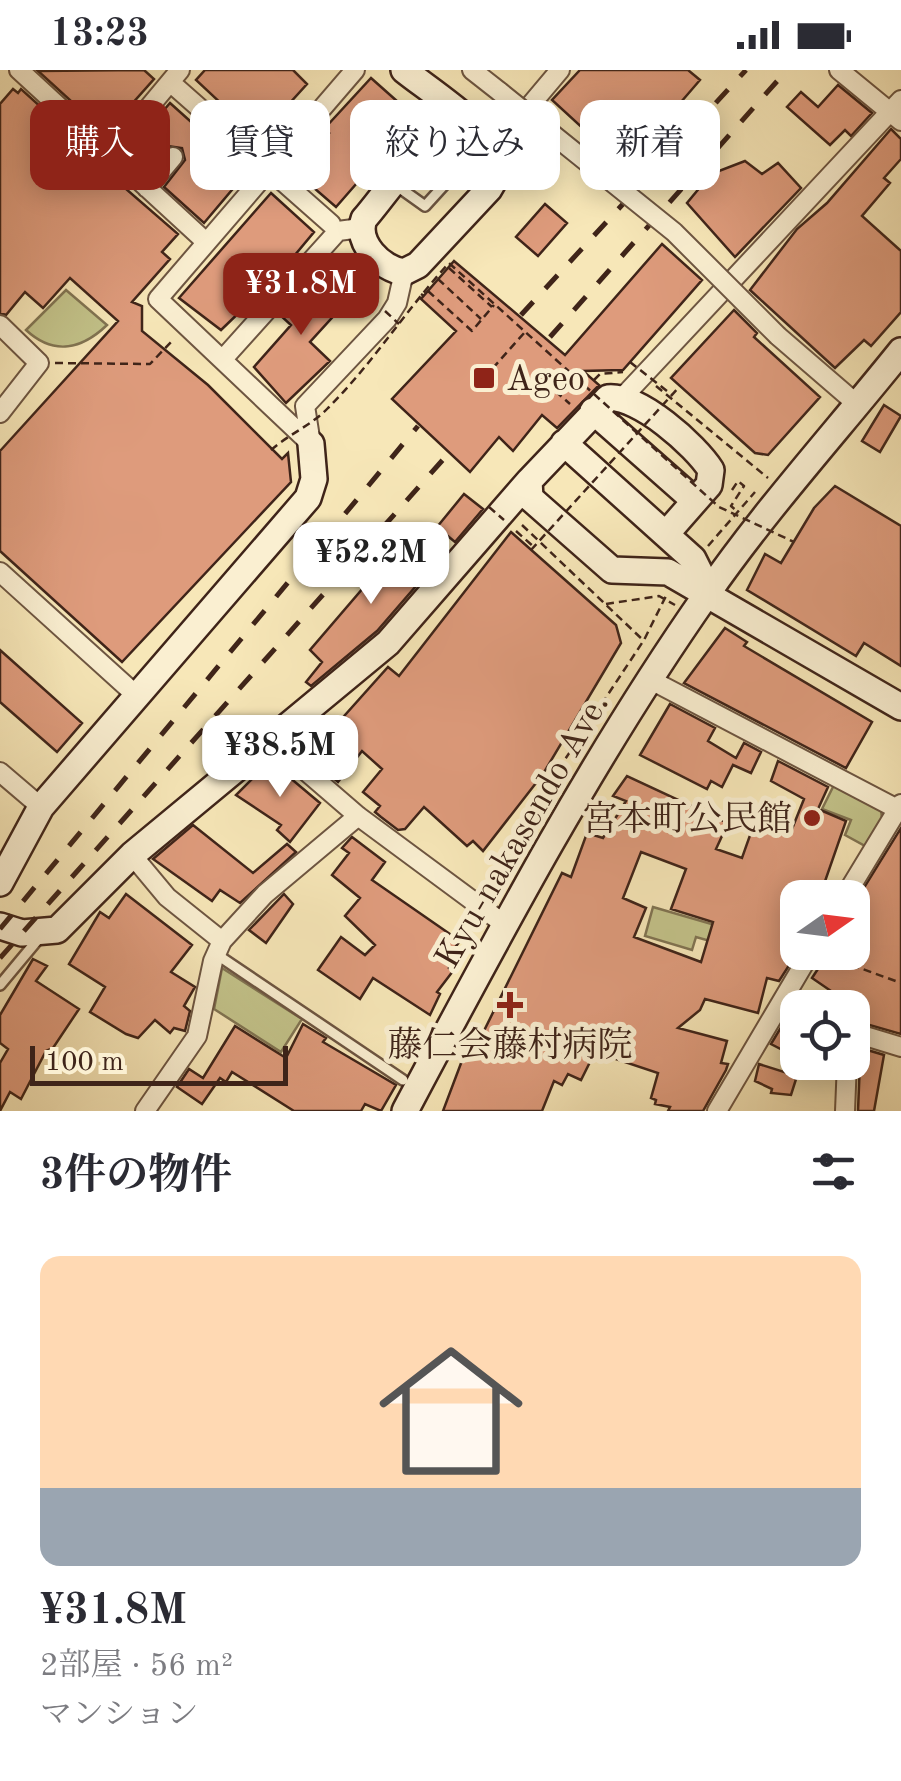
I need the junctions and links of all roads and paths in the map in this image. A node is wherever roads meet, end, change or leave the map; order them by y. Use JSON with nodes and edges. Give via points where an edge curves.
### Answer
{"nodes":[{"id":1,"x":20,"y":70,"type":"edge"},
{"id":2,"x":355,"y":70,"type":"edge"},
{"id":3,"x":404,"y":70,"type":"edge"},
{"id":4,"x":472,"y":70,"type":"edge"},
{"id":5,"x":560,"y":70,"type":"edge"},
{"id":6,"x":840,"y":70,"type":"edge"},
{"id":7,"x":175,"y":76,"type":"edge"},
{"id":8,"x":438,"y":98,"type":"joint"},
{"id":9,"x":52,"y":100,"type":"edge"},
{"id":10,"x":155,"y":100,"type":"edge"},
{"id":11,"x":200,"y":100,"type":"edge"},
{"id":12,"x":329,"y":100,"type":"edge"},
{"id":13,"x":440,"y":100,"type":"edge"},
{"id":14,"x":527,"y":100,"type":"edge"},
{"id":15,"x":897,"y":111,"type":"edge"},
{"id":16,"x":173,"y":157,"type":"dead end"},
{"id":17,"x":170,"y":161,"type":"edge"},
{"id":18,"x":149,"y":190,"type":"edge"},
{"id":19,"x":251,"y":190,"type":"edge"},
{"id":20,"x":294,"y":190,"type":"edge"},
{"id":21,"x":390,"y":190,"type":"edge"},
{"id":22,"x":403,"y":190,"type":"edge"},
{"id":23,"x":439,"y":190,"type":"edge"},
{"id":24,"x":487,"y":190,"type":"edge"},
{"id":25,"x":331,"y":224,"type":"dead end"},
{"id":26,"x":360,"y":228,"type":"junction"},
{"id":27,"x":206,"y":242,"type":"junction"},
{"id":28,"x":448,"y":268,"type":"dead end"},
{"id":29,"x":404,"y":272,"type":"junction"},
{"id":30,"x":362,"y":278,"type":"dead end"},
{"id":31,"x":438,"y":280,"type":"dead end"},
{"id":32,"x":428,"y":291,"type":"dead end"},
{"id":33,"x":493,"y":306,"type":"junction"},
{"id":34,"x":482,"y":320,"type":"junction"},
{"id":35,"x":0,"y":325,"type":"edge"},
{"id":36,"x":400,"y":325,"type":"junction"},
{"id":37,"x":186,"y":326,"type":"junction"},
{"id":38,"x":524,"y":332,"type":"junction"},
{"id":39,"x":901,"y":351,"type":"edge"},
{"id":40,"x":223,"y":360,"type":"junction"},
{"id":41,"x":630,"y":362,"type":"dead end"},
{"id":42,"x":39,"y":363,"type":"junction"},
{"id":43,"x":568,"y":372,"type":"junction"},
{"id":44,"x":484,"y":378,"type":"dead end"},
{"id":45,"x":680,"y":386,"type":"dead end"},
{"id":46,"x":651,"y":387,"type":"dead end"},
{"id":47,"x":672,"y":395,"type":"junction"},
{"id":48,"x":623,"y":398,"type":"junction"},
{"id":49,"x":858,"y":404,"type":"junction"},
{"id":50,"x":582,"y":408,"type":"junction"},
{"id":51,"x":0,"y":413,"type":"edge"},
{"id":52,"x":636,"y":435,"type":"junction"},
{"id":53,"x":564,"y":443,"type":"junction"},
{"id":54,"x":310,"y":444,"type":"junction"},
{"id":55,"x":272,"y":450,"type":"dead end"},
{"id":56,"x":768,"y":478,"type":"dead end"},
{"id":57,"x":529,"y":481,"type":"junction"},
{"id":58,"x":727,"y":496,"type":"dead end"},
{"id":59,"x":694,"y":501,"type":"junction"},
{"id":60,"x":489,"y":507,"type":"dead end"},
{"id":61,"x":738,"y":512,"type":"dead end"},
{"id":62,"x":510,"y":514,"type":"dead end"},
{"id":63,"x":666,"y":534,"type":"junction"},
{"id":64,"x":794,"y":542,"type":"dead end"},
{"id":65,"x":0,"y":572,"type":"edge"},
{"id":66,"x":588,"y":576,"type":"dead end"},
{"id":67,"x":583,"y":582,"type":"junction"},
{"id":68,"x":674,"y":587,"type":"dead end"},
{"id":69,"x":708,"y":591,"type":"junction"},
{"id":70,"x":664,"y":599,"type":"junction"},
{"id":71,"x":604,"y":604,"type":"junction"},
{"id":72,"x":676,"y":606,"type":"dead end"},
{"id":73,"x":644,"y":640,"type":"junction"},
{"id":74,"x":649,"y":679,"type":"junction"},
{"id":75,"x":137,"y":696,"type":"junction"},
{"id":76,"x":901,"y":706,"type":"edge"},
{"id":77,"x":271,"y":741,"type":"junction"},
{"id":78,"x":0,"y":772,"type":"edge"},
{"id":79,"x":41,"y":807,"type":"junction"},
{"id":80,"x":900,"y":808,"type":"edge"},
{"id":81,"x":358,"y":816,"type":"junction"},
{"id":82,"x":132,"y":854,"type":"junction"},
{"id":83,"x":855,"y":880,"type":"edge"},
{"id":84,"x":0,"y":883,"type":"edge"},
{"id":85,"x":496,"y":915,"type":"junction"},
{"id":86,"x":0,"y":926,"type":"edge"},
{"id":87,"x":45,"y":931,"type":"junction"},
{"id":88,"x":219,"y":948,"type":"junction"},
{"id":89,"x":867,"y":970,"type":"edge"},
{"id":90,"x":901,"y":982,"type":"edge"},
{"id":91,"x":0,"y":985,"type":"edge"},
{"id":92,"x":780,"y":1020,"type":"edge"},
{"id":93,"x":870,"y":1038,"type":"edge"},
{"id":94,"x":901,"y":1047,"type":"edge"},
{"id":95,"x":403,"y":1080,"type":"dead end"},
{"id":96,"x":846,"y":1080,"type":"edge"},
{"id":97,"x":145,"y":1111,"type":"edge"},
{"id":98,"x":406,"y":1111,"type":"edge"},
{"id":99,"x":717,"y":1111,"type":"edge"},
{"id":100,"x":845,"y":1111,"type":"edge"}],
"edges":[{"from":1,"to":9,"type":"street"},
{"from":2,"to":12,"type":"street"},
{"from":3,"to":8,"type":"street"},
{"from":4,"to":49,"type":"street","bridge":true,"via":[[674,232]]},
{"from":5,"to":14,"type":"street"},
{"from":6,"to":15,"type":"street"},
{"from":7,"to":10,"type":"street"},
{"from":7,"to":11,"type":"street"},
{"from":8,"to":13,"type":"street"},
{"from":15,"to":48,"type":"street"},
{"from":16,"to":17,"type":"street"},
{"from":18,"to":27,"type":"street"},
{"from":19,"to":27,"type":"street"},
{"from":20,"to":25,"type":"street"},
{"from":21,"to":26,"type":"street"},
{"from":22,"to":23,"type":"lane","via":[[425,206]]},
{"from":24,"to":29,"type":"street"},
{"from":26,"to":29,"type":"street","via":[[364,244],[388,267]]},
{"from":26,"to":40,"type":"street","via":[[338,231]]},
{"from":27,"to":37,"type":"street","via":[[158,299]]},
{"from":28,"to":33,"type":"path"},
{"from":29,"to":54,"type":"street","via":[[386,319],[305,406]]},
{"from":30,"to":36,"type":"path","bridge":true,"via":[[356,285]]},
{"from":31,"to":34,"type":"path"},
{"from":32,"to":34,"type":"path","via":[[472,330]]},
{"from":33,"to":34,"type":"path"},
{"from":33,"to":36,"type":"path","bridge":true,"via":[[449,263]]},
{"from":33,"to":38,"type":"path","bridge":true},
{"from":35,"to":42,"type":"street"},
{"from":36,"to":55,"type":"path","bridge":true,"via":[[325,412]]},
{"from":37,"to":40,"type":"street"},
{"from":37,"to":42,"type":"path","via":[[150,364]]},
{"from":38,"to":43,"type":"path","bridge":true},
{"from":38,"to":44,"type":"path"},
{"from":39,"to":49,"type":"street"},
{"from":40,"to":54,"type":"street"},
{"from":41,"to":47,"type":"path","bridge":true},
{"from":42,"to":51,"type":"street"},
{"from":43,"to":50,"type":"path","via":[[553,388]]},
{"from":43,"to":52,"type":"path","bridge":true},
{"from":45,"to":47,"type":"path","bridge":true},
{"from":46,"to":56,"type":"path"},
{"from":47,"to":52,"type":"path","bridge":true},
{"from":48,"to":50,"type":"street"},
{"from":48,"to":59,"type":"street","via":[[644,407],[708,465],[711,479]]},
{"from":49,"to":69,"type":"street"},
{"from":50,"to":53,"type":"street"},
{"from":50,"to":59,"type":"street"},
{"from":52,"to":60,"type":"path","bridge":true,"via":[[533,549]]},
{"from":52,"to":64,"type":"path","bridge":true,"via":[[719,507]]},
{"from":53,"to":57,"type":"street"},
{"from":53,"to":63,"type":"street"},
{"from":54,"to":75,"type":"street","via":[[314,479],[308,498]]},
{"from":57,"to":69,"type":"street","via":[[530,498],[612,570],[660,569]]},
{"from":57,"to":77,"type":"street","via":[[388,643]]},
{"from":58,"to":61,"type":"path","via":[[738,481],[744,486],[731,506]]},
{"from":59,"to":63,"type":"street"},
{"from":62,"to":67,"type":"path"},
{"from":63,"to":69,"type":"street","via":[[693,559]]},
{"from":65,"to":75,"type":"street"},
{"from":66,"to":67,"type":"path"},
{"from":67,"to":71,"type":"path"},
{"from":68,"to":70,"type":"path"},
{"from":69,"to":74,"type":"street","name":"Kyu-nakasendo Ave."},
{"from":69,"to":76,"type":"street"},
{"from":70,"to":71,"type":"path"},
{"from":70,"to":72,"type":"path"},
{"from":70,"to":73,"type":"path"},
{"from":71,"to":73,"type":"path"},
{"from":73,"to":85,"type":"path","via":[[546,788]]},
{"from":74,"to":80,"type":"street"},
{"from":74,"to":85,"type":"street","name":"Kyu-nakasendo Ave."},
{"from":75,"to":79,"type":"street"},
{"from":77,"to":81,"type":"street"},
{"from":77,"to":82,"type":"street"},
{"from":78,"to":79,"type":"street"},
{"from":79,"to":84,"type":"street"},
{"from":80,"to":83,"type":"street"},
{"from":81,"to":85,"type":"street"},
{"from":81,"to":88,"type":"street","via":[[265,894]]},
{"from":82,"to":87,"type":"street","via":[[57,930]]},
{"from":82,"to":88,"type":"street"},
{"from":85,"to":98,"type":"street","name":"Kyu-nakasendo Ave."},
{"from":86,"to":87,"type":"street"},
{"from":87,"to":91,"type":"lane"},
{"from":88,"to":95,"type":"lane"},
{"from":88,"to":97,"type":"street","via":[[197,1036]]},
{"from":89,"to":90,"type":"path"},
{"from":92,"to":99,"type":"street"},
{"from":93,"to":94,"type":"street"},
{"from":96,"to":100,"type":"street"}]}
